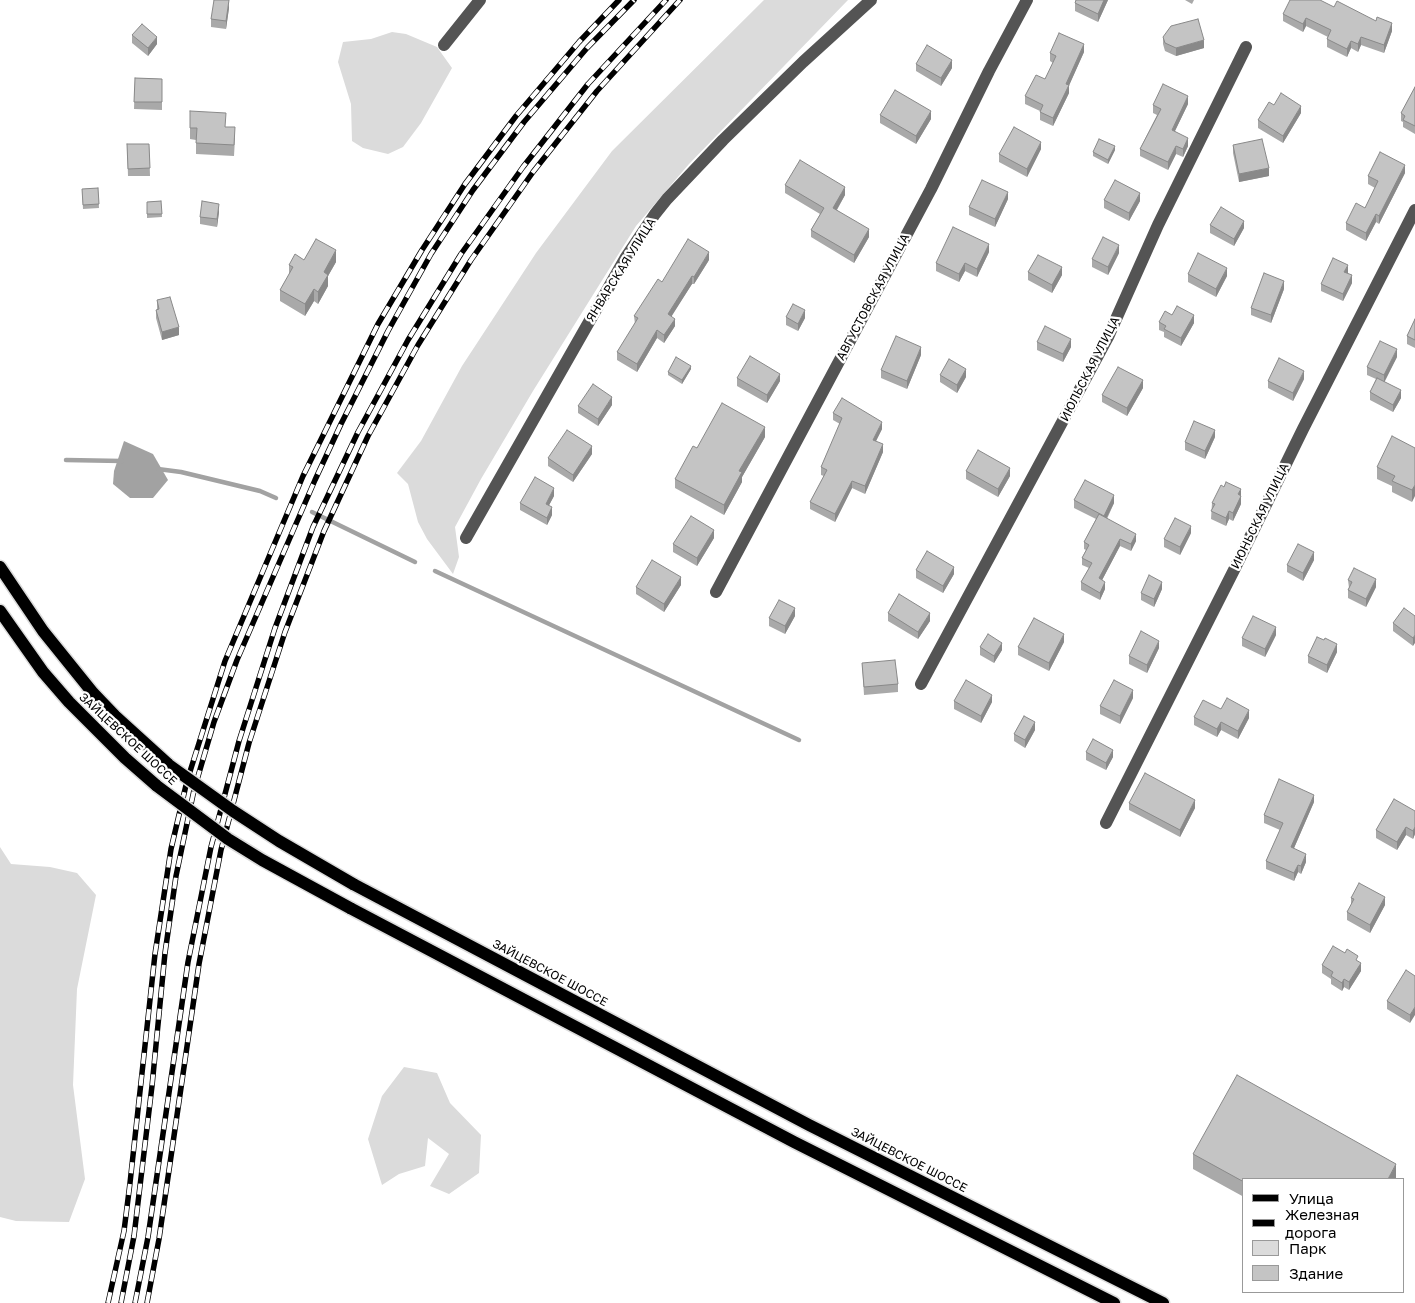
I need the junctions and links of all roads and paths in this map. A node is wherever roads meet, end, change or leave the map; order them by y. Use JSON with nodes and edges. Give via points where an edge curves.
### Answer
{"nodes":[{"id":1,"x":480,"y":0,"type":"edge"},
{"id":2,"x":871,"y":0,"type":"edge"},
{"id":3,"x":1027,"y":0,"type":"edge"},
{"id":4,"x":444,"y":45,"type":"dead end"},
{"id":5,"x":1246,"y":47,"type":"dead end"},
{"id":6,"x":1415,"y":210,"type":"edge"},
{"id":7,"x":466,"y":538,"type":"dead end"},
{"id":8,"x":0,"y":567,"type":"edge"},
{"id":9,"x":716,"y":592,"type":"dead end"},
{"id":10,"x":0,"y":612,"type":"edge"},
{"id":11,"x":920,"y":684,"type":"dead end"},
{"id":12,"x":1106,"y":823,"type":"dead end"},
{"id":13,"x":1114,"y":1303,"type":"edge"},
{"id":14,"x":1163,"y":1303,"type":"edge"}],
"edges":[{"from":1,"to":4,"type":"street"},
{"from":2,"to":7,"type":"street","name":"ЯНВАРСКАЯ УЛИЦА","via":[[803,62],[666,199],[626,257]]},
{"from":3,"to":9,"type":"street","name":"АВГУСТОВСКАЯ УЛИЦА","via":[[931,189]]},
{"from":5,"to":11,"type":"street","name":"ИЮЛЬСКАЯ УЛИЦА","via":[[1158,225],[1108,337]]},
{"from":6,"to":12,"type":"street","name":"ИЮНЬСКАЯ УЛИЦА"},
{"from":8,"to":14,"type":"main road","name":"ЗАЙЦЕВСКОЕ ШОССЕ","bridge":true,"via":[[25,606],[93,694],[158,756],[279,841],[353,884],[809,1125]]},
{"from":10,"to":13,"type":"main road","name":"ЗАЙЦЕВСКОЕ ШОССЕ","bridge":true,"via":[[43,672],[125,758],[168,796],[249,852],[794,1142]]}]}
